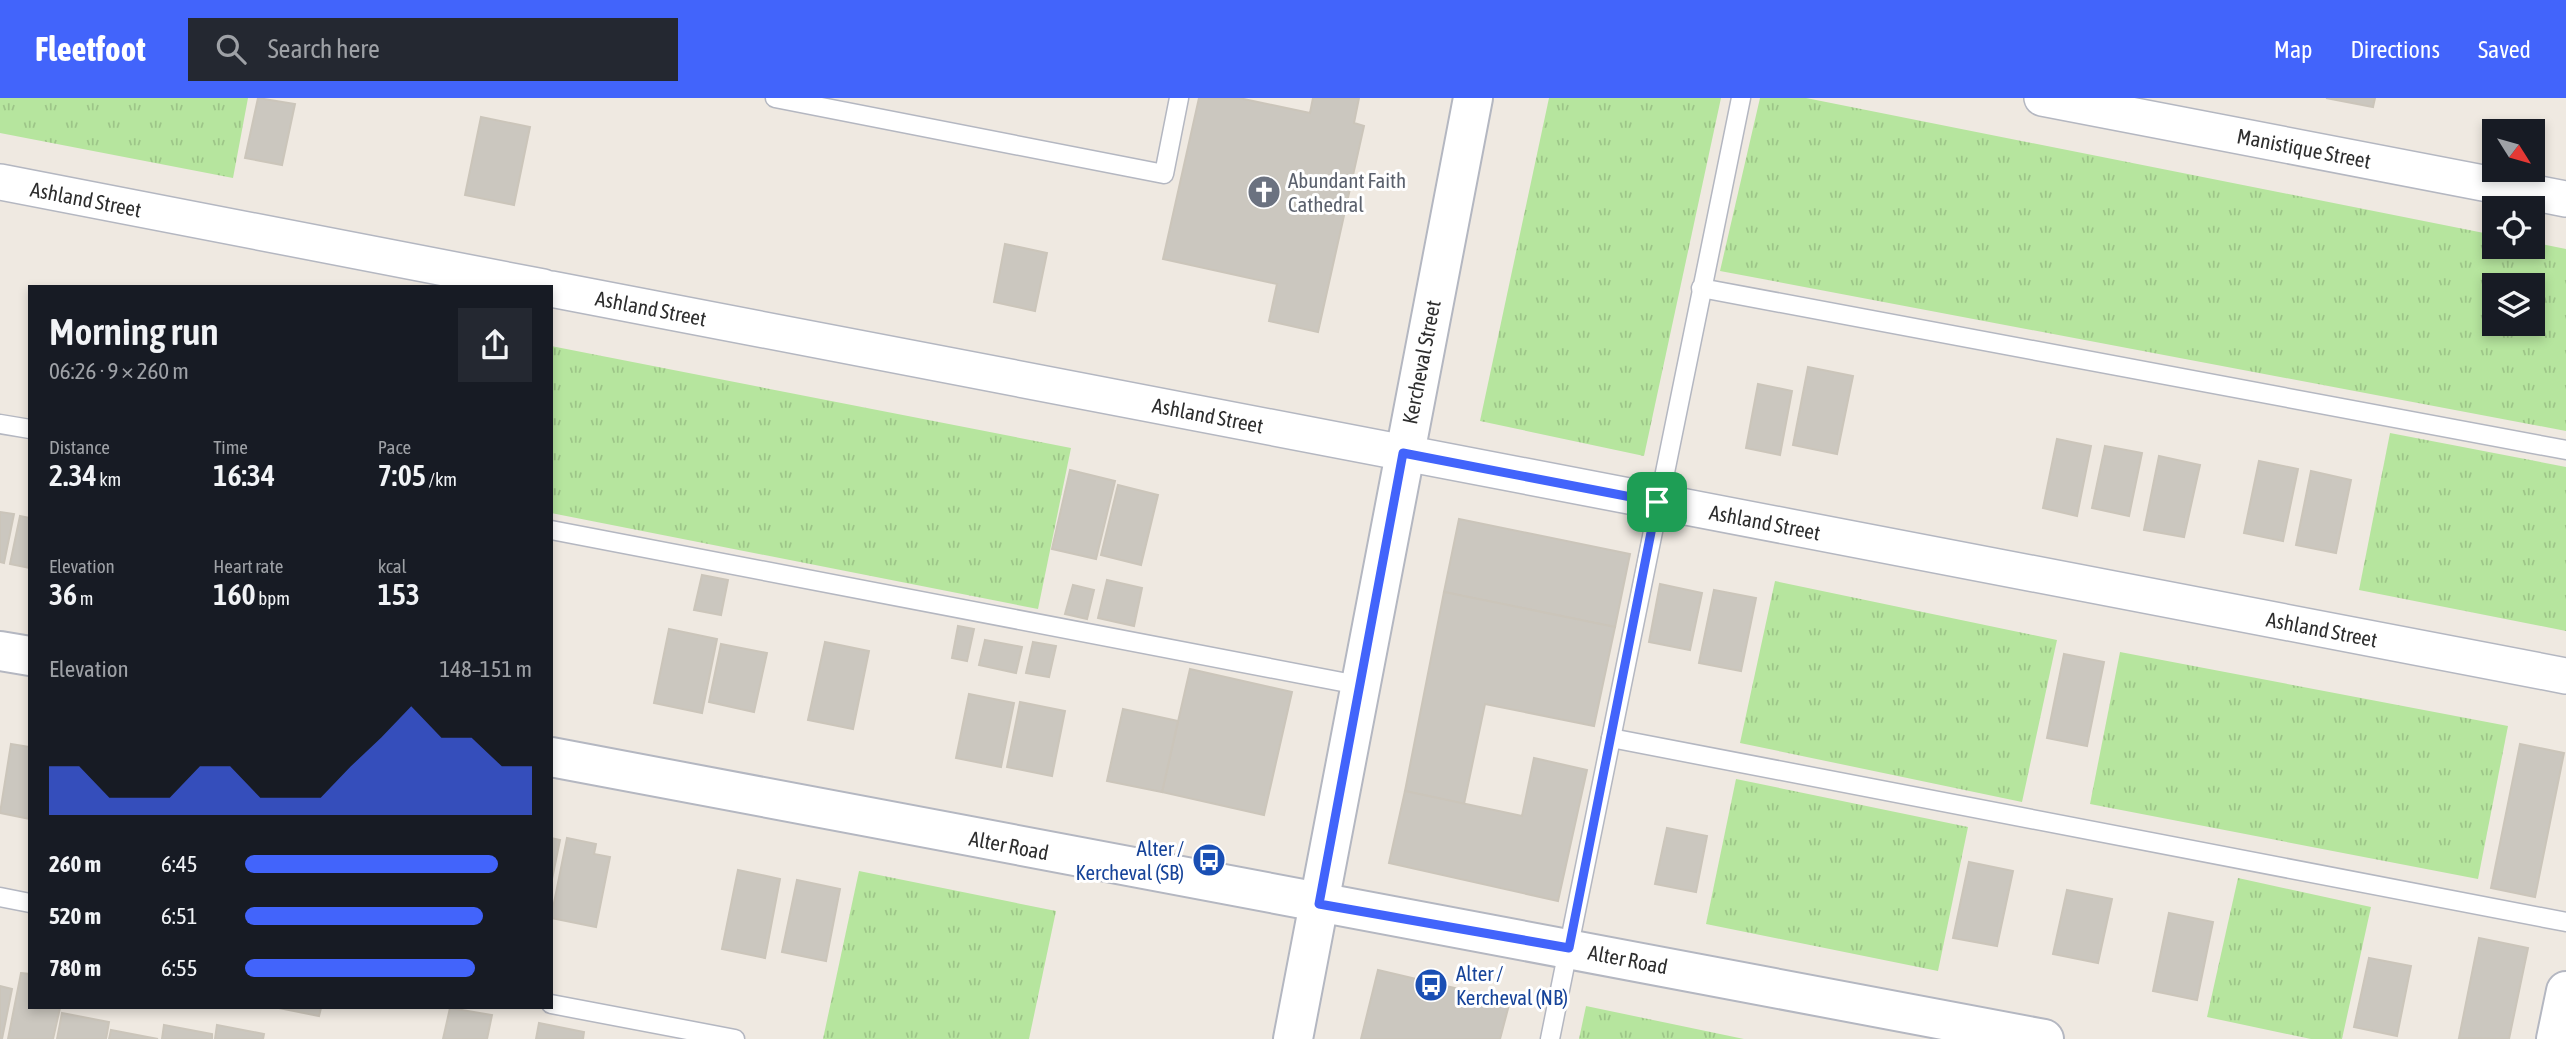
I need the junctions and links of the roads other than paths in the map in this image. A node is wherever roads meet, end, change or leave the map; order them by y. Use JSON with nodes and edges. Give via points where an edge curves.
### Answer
{"nodes":[{"id":1,"x":775,"y":98,"type":"edge"},
{"id":2,"x":1179,"y":98,"type":"edge"},
{"id":3,"x":1473,"y":98,"type":"edge"},
{"id":4,"x":1741,"y":98,"type":"edge"},
{"id":5,"x":2042,"y":98,"type":"edge"},
{"id":6,"x":0,"y":182,"type":"edge"},
{"id":7,"x":2566,"y":199,"type":"edge"},
{"id":8,"x":533,"y":285,"type":"edge"},
{"id":9,"x":1701,"y":288,"type":"junction"},
{"id":10,"x":553,"y":289,"type":"edge"},
{"id":11,"x":0,"y":424,"type":"edge"},
{"id":12,"x":28,"y":429,"type":"edge"},
{"id":13,"x":2566,"y":450,"type":"edge"},
{"id":14,"x":1403,"y":453,"type":"junction"},
{"id":15,"x":1657,"y":502,"type":"junction"},
{"id":16,"x":553,"y":530,"type":"edge"},
{"id":17,"x":0,"y":651,"type":"edge"},
{"id":18,"x":28,"y":656,"type":"edge"},
{"id":19,"x":2566,"y":676,"type":"edge"},
{"id":20,"x":1358,"y":685,"type":"junction"},
{"id":21,"x":1611,"y":738,"type":"junction"},
{"id":22,"x":553,"y":757,"type":"edge"},
{"id":23,"x":0,"y":897,"type":"edge"},
{"id":24,"x":28,"y":903,"type":"edge"},
{"id":25,"x":1319,"y":904,"type":"junction"},
{"id":26,"x":2566,"y":922,"type":"edge"},
{"id":27,"x":1569,"y":948,"type":"junction"},
{"id":28,"x":2566,"y":991,"type":"edge"},
{"id":29,"x":553,"y":1003,"type":"edge"},
{"id":30,"x":735,"y":1039,"type":"edge"},
{"id":31,"x":1293,"y":1039,"type":"edge"},
{"id":32,"x":1550,"y":1039,"type":"edge"},
{"id":33,"x":2045,"y":1039,"type":"edge"},
{"id":34,"x":2557,"y":1039,"type":"edge"}],
"edges":[{"from":1,"to":2,"type":"lane","via":[[1164,174]]},
{"from":3,"to":14,"type":"street","name":"Kercheval Street"},
{"from":4,"to":9,"type":"lane"},
{"from":5,"to":7,"type":"street","name":"Manistique Street"},
{"from":6,"to":8,"type":"street","name":"Ashland Street"},
{"from":9,"to":13,"type":"lane"},
{"from":9,"to":15,"type":"lane"},
{"from":10,"to":14,"type":"street","name":"Ashland Street"},
{"from":11,"to":12,"type":"lane"},
{"from":14,"to":15,"type":"street","name":"Ashland Street"},
{"from":14,"to":20,"type":"street","name":"Kercheval Street"},
{"from":15,"to":19,"type":"street","name":"Ashland Street"},
{"from":15,"to":21,"type":"lane"},
{"from":16,"to":20,"type":"lane"},
{"from":17,"to":18,"type":"street"},
{"from":20,"to":25,"type":"street","name":"Kercheval Street"},
{"from":21,"to":26,"type":"lane"},
{"from":21,"to":27,"type":"lane"},
{"from":22,"to":25,"type":"street","name":"Alter Road"},
{"from":23,"to":24,"type":"lane"},
{"from":25,"to":27,"type":"street","name":"Alter Road"},
{"from":25,"to":31,"type":"street","name":"Kercheval Street"},
{"from":27,"to":32,"type":"lane"},
{"from":27,"to":33,"type":"street","name":"Alter Road"},
{"from":28,"to":34,"type":"street"},
{"from":29,"to":30,"type":"lane"}]}
